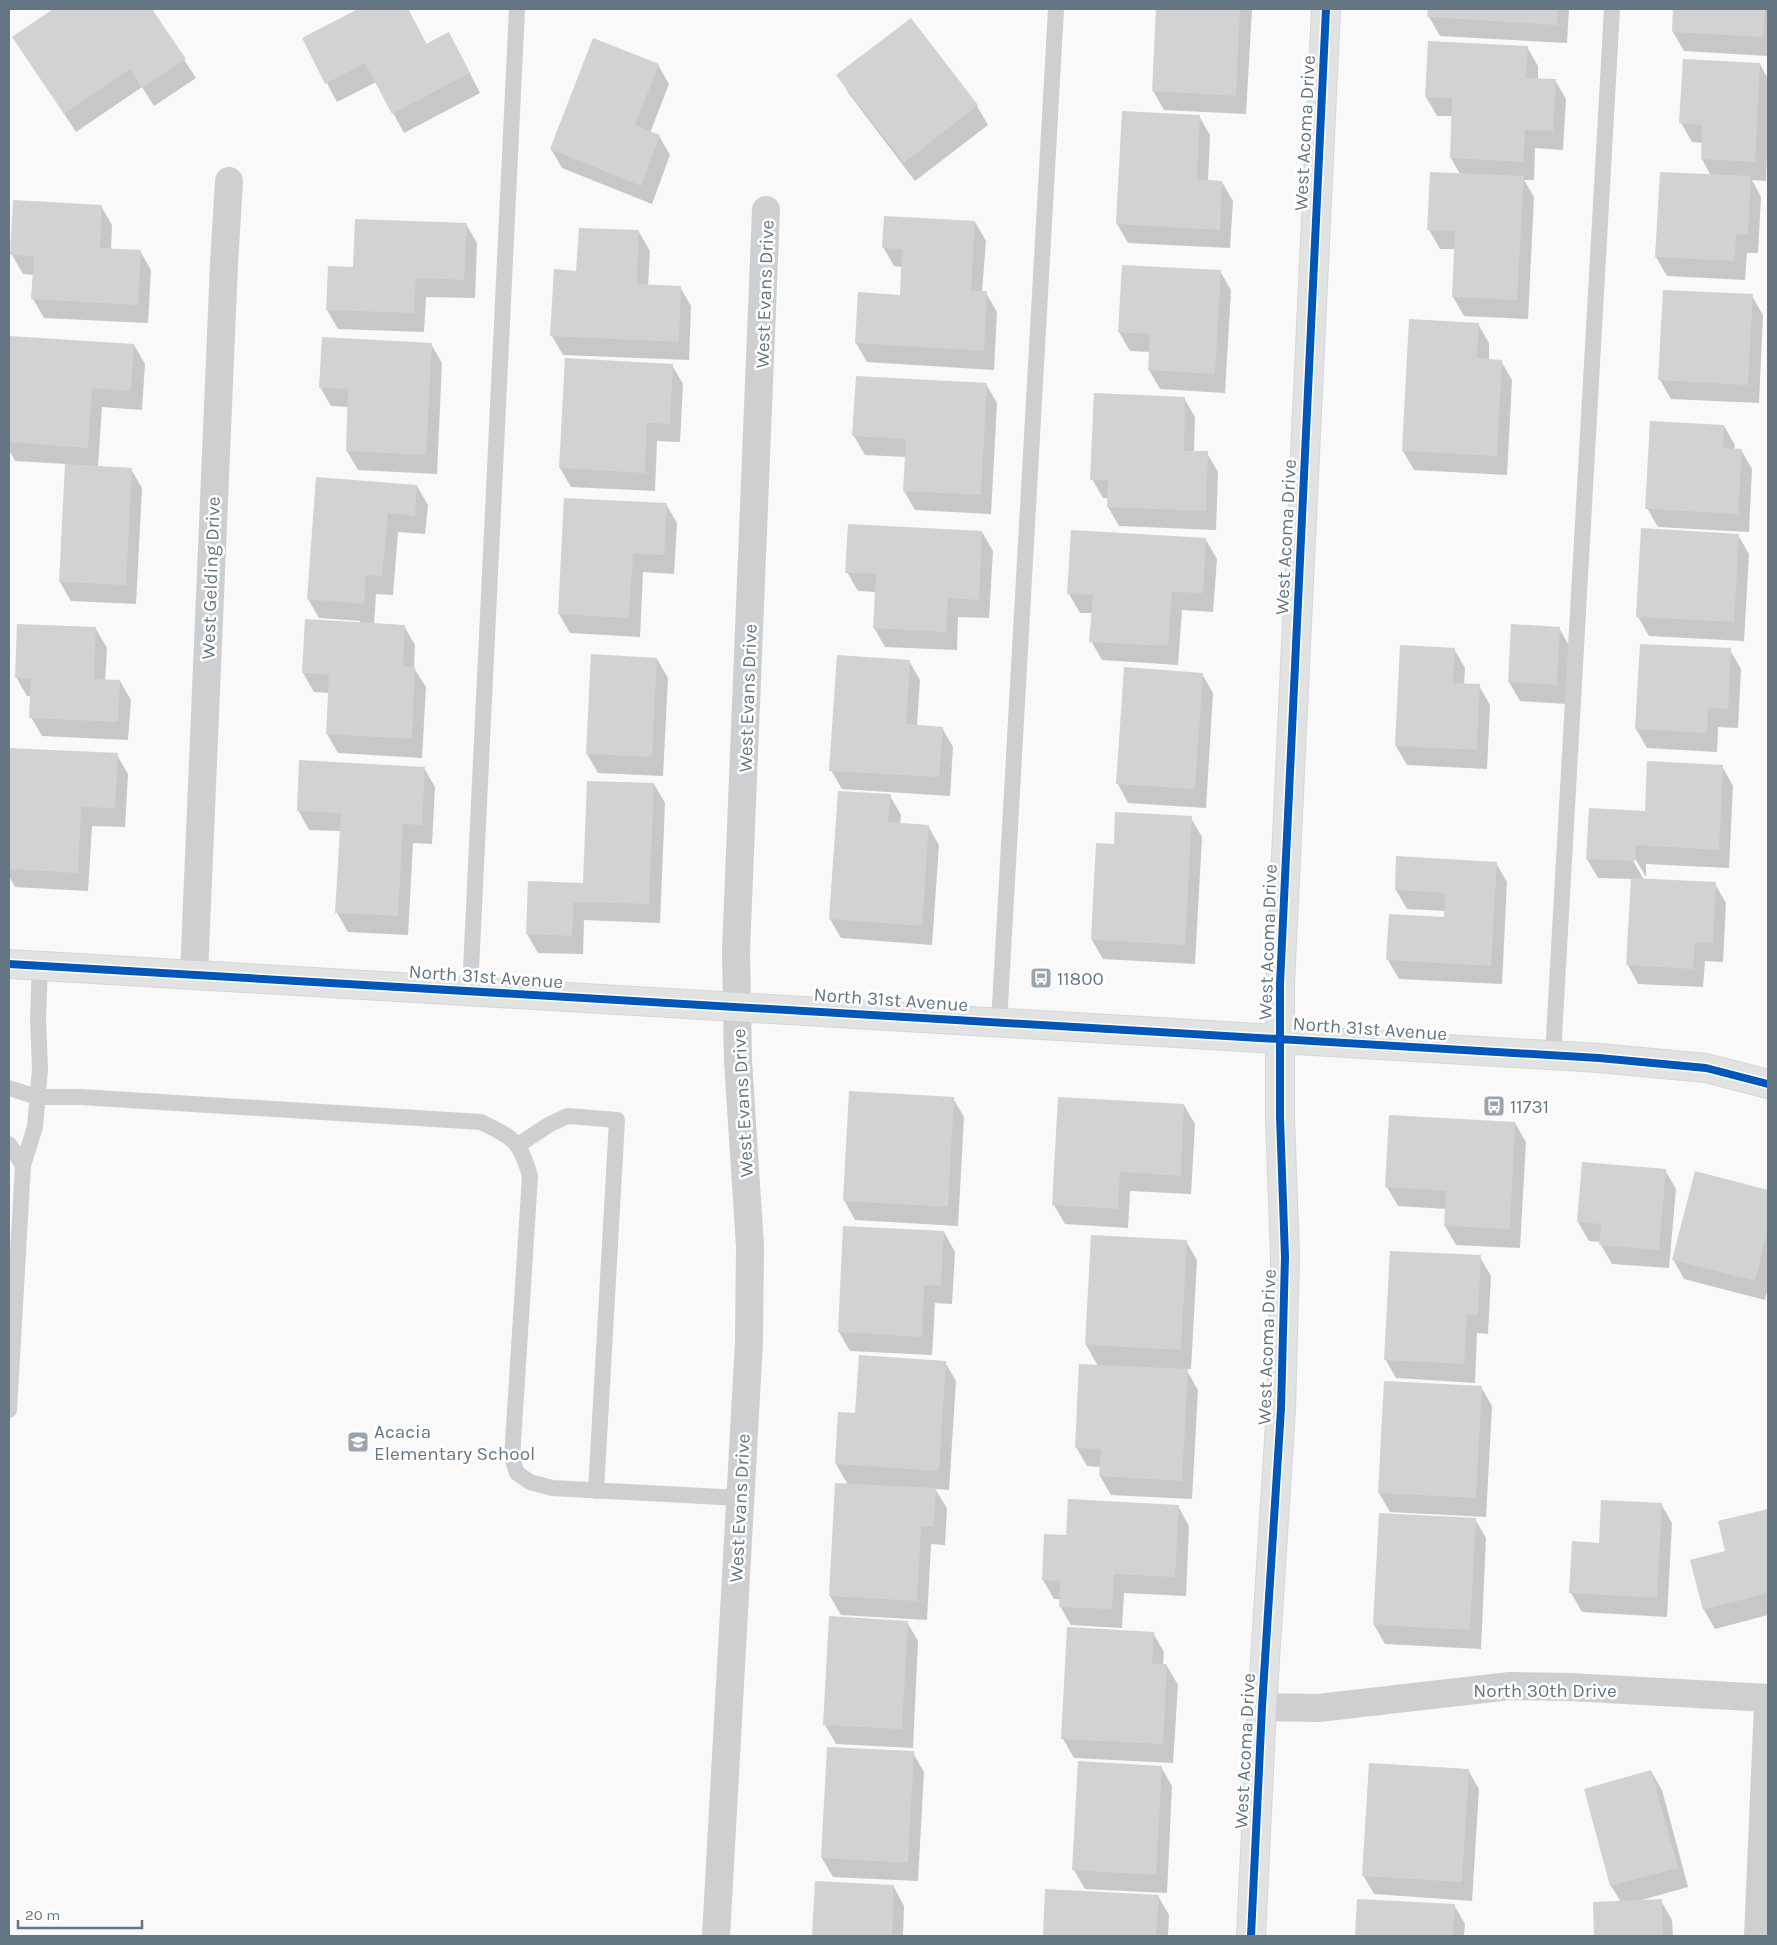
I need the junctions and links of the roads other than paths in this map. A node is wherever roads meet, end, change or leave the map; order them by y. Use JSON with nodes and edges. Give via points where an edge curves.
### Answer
{"nodes":[{"id":1,"x":517,"y":9,"type":"edge"},
{"id":2,"x":1056,"y":9,"type":"edge"},
{"id":3,"x":1326,"y":9,"type":"edge"},
{"id":4,"x":1612,"y":9,"type":"edge"},
{"id":5,"x":229,"y":181,"type":"dead end"},
{"id":6,"x":766,"y":210,"type":"dead end"},
{"id":7,"x":9,"y":964,"type":"edge"},
{"id":8,"x":40,"y":966,"type":"junction"},
{"id":9,"x":194,"y":975,"type":"junction"},
{"id":10,"x":470,"y":991,"type":"junction"},
{"id":11,"x":737,"y":1006,"type":"junction"},
{"id":12,"x":999,"y":1023,"type":"junction"},
{"id":13,"x":1281,"y":1038,"type":"junction"},
{"id":14,"x":1553,"y":1055,"type":"junction"},
{"id":15,"x":1768,"y":1084,"type":"edge"},
{"id":16,"x":9,"y":1088,"type":"edge"},
{"id":17,"x":37,"y":1097,"type":"junction"},
{"id":18,"x":9,"y":1144,"type":"edge"},
{"id":19,"x":518,"y":1145,"type":"junction"},
{"id":20,"x":23,"y":1165,"type":"junction"},
{"id":21,"x":9,"y":1410,"type":"edge"},
{"id":22,"x":596,"y":1491,"type":"junction"},
{"id":23,"x":740,"y":1498,"type":"junction"},
{"id":24,"x":1768,"y":1698,"type":"edge"},
{"id":25,"x":1768,"y":1705,"type":"edge"},
{"id":26,"x":1262,"y":1707,"type":"junction"},
{"id":27,"x":716,"y":1936,"type":"edge"},
{"id":28,"x":1252,"y":1936,"type":"edge"},
{"id":29,"x":1758,"y":1936,"type":"edge"}],
"edges":[{"from":1,"to":10,"type":"lane"},
{"from":2,"to":12,"type":"lane"},
{"from":3,"to":13,"type":"street","name":"West Acoma Drive","via":[[1280,984]]},
{"from":4,"to":14,"type":"lane"},
{"from":5,"to":9,"type":"street","name":"West Gelding Drive"},
{"from":6,"to":11,"type":"street","name":"West Evans Drive","via":[[736,951]]},
{"from":7,"to":8,"type":"street","name":"North 31st Avenue"},
{"from":8,"to":9,"type":"street","name":"North 31st Avenue"},
{"from":8,"to":17,"type":"lane"},
{"from":9,"to":10,"type":"street","name":"North 31st Avenue"},
{"from":10,"to":11,"type":"street","name":"North 31st Avenue"},
{"from":11,"to":12,"type":"street","name":"North 31st Avenue"},
{"from":11,"to":23,"type":"street","name":"West Evans Drive","via":[[750,1246],[749,1342]]},
{"from":12,"to":13,"type":"street","name":"North 31st Avenue"},
{"from":13,"to":14,"type":"street","name":"North 31st Avenue"},
{"from":13,"to":26,"type":"street","name":"West Acoma Drive","via":[[1285,1257],[1281,1409]]},
{"from":14,"to":15,"type":"street","name":"North 31st Avenue","via":[[1706,1068]]},
{"from":16,"to":17,"type":"lane"},
{"from":17,"to":19,"type":"lane","via":[[481,1122]]},
{"from":17,"to":20,"type":"lane","via":[[35,1127]]},
{"from":18,"to":20,"type":"lane"},
{"from":19,"to":22,"type":"lane","via":[[530,1176],[512,1458],[517,1474],[530,1482],[552,1488]]},
{"from":19,"to":22,"type":"lane","via":[[568,1116],[617,1120]]},
{"from":20,"to":21,"type":"lane"},
{"from":22,"to":23,"type":"lane"},
{"from":23,"to":27,"type":"street","name":"West Evans Drive"},
{"from":24,"to":26,"type":"street","name":"North 30th Drive","via":[[1510,1686],[1318,1708]]},
{"from":25,"to":29,"type":"street"},
{"from":26,"to":28,"type":"street","name":"West Acoma Drive"}]}
